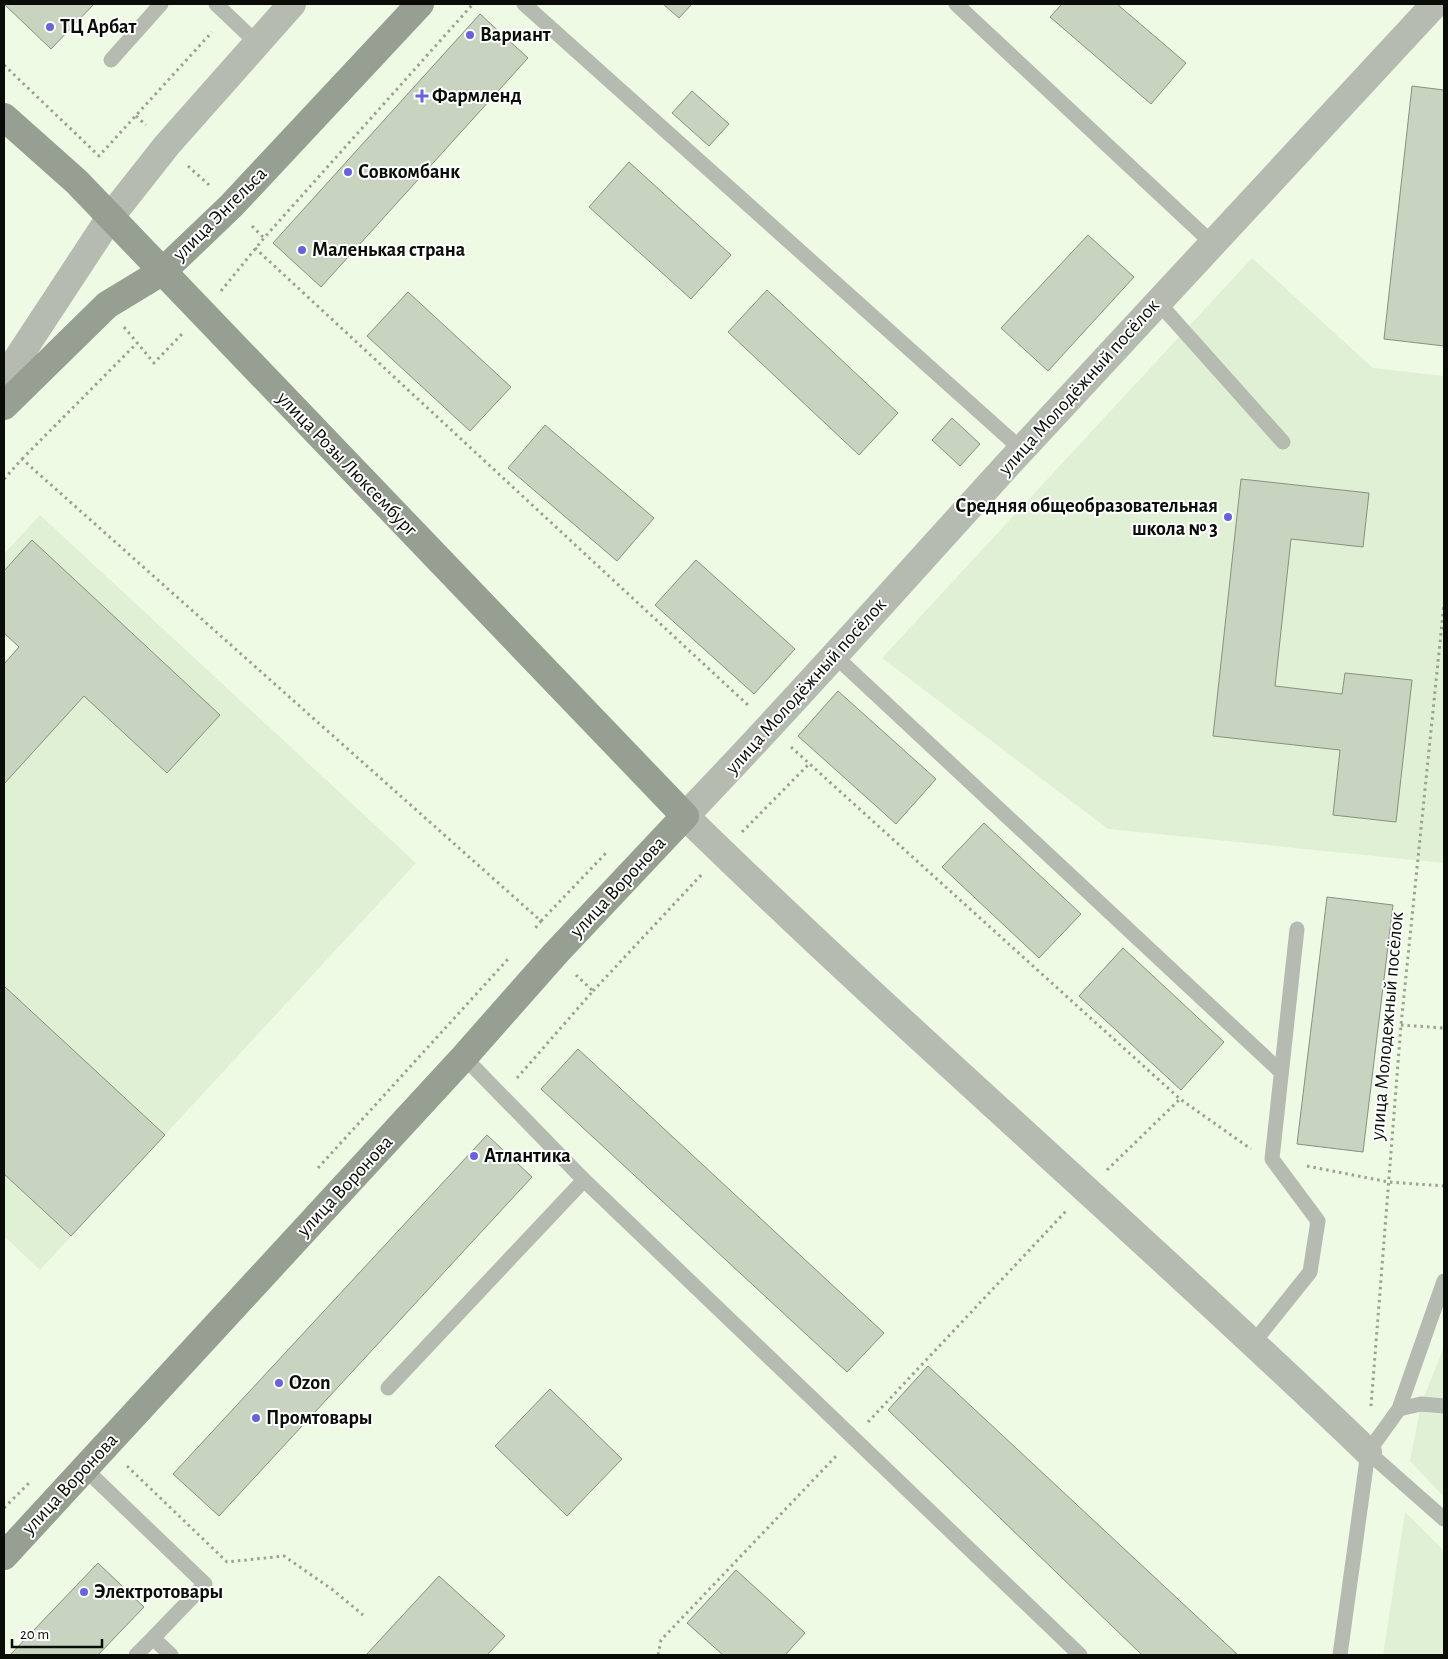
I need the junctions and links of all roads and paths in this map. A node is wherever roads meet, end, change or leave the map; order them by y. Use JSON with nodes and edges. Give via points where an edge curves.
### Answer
{"nodes":[{"id":1,"x":161,"y":4,"type":"edge"},
{"id":2,"x":216,"y":4,"type":"edge"},
{"id":3,"x":292,"y":4,"type":"edge"},
{"id":4,"x":420,"y":4,"type":"edge"},
{"id":5,"x":473,"y":4,"type":"edge"},
{"id":6,"x":524,"y":4,"type":"edge"},
{"id":7,"x":956,"y":4,"type":"edge"},
{"id":8,"x":1435,"y":4,"type":"edge"},
{"id":9,"x":227,"y":16,"type":"junction"},
{"id":10,"x":257,"y":43,"type":"junction"},
{"id":11,"x":111,"y":60,"type":"dead end"},
{"id":12,"x":4,"y":65,"type":"edge"},
{"id":13,"x":136,"y":116,"type":"junction"},
{"id":14,"x":4,"y":117,"type":"edge"},
{"id":15,"x":167,"y":145,"type":"junction"},
{"id":16,"x":231,"y":206,"type":"junction"},
{"id":17,"x":111,"y":216,"type":"junction"},
{"id":18,"x":264,"y":238,"type":"junction"},
{"id":19,"x":1211,"y":242,"type":"junction"},
{"id":20,"x":255,"y":248,"type":"junction"},
{"id":21,"x":163,"y":271,"type":"junction"},
{"id":22,"x":1157,"y":301,"type":"junction"},
{"id":23,"x":202,"y":314,"type":"junction"},
{"id":24,"x":137,"y":343,"type":"dead end"},
{"id":25,"x":154,"y":363,"type":"dead end"},
{"id":26,"x":4,"y":379,"type":"edge"},
{"id":27,"x":4,"y":406,"type":"edge"},
{"id":28,"x":1283,"y":442,"type":"dead end"},
{"id":29,"x":1022,"y":450,"type":"junction"},
{"id":30,"x":22,"y":459,"type":"junction"},
{"id":31,"x":4,"y":479,"type":"edge"},
{"id":32,"x":1444,"y":603,"type":"edge"},
{"id":33,"x":835,"y":656,"type":"junction"},
{"id":34,"x":771,"y":728,"type":"junction"},
{"id":35,"x":809,"y":764,"type":"junction"},
{"id":36,"x":686,"y":816,"type":"junction"},
{"id":37,"x":609,"y":850,"type":"dead end"},
{"id":38,"x":722,"y":852,"type":"junction"},
{"id":39,"x":541,"y":922,"type":"junction"},
{"id":40,"x":1297,"y":929,"type":"dead end"},
{"id":41,"x":555,"y":954,"type":"junction"},
{"id":42,"x":511,"y":956,"type":"dead end"},
{"id":43,"x":593,"y":991,"type":"junction"},
{"id":44,"x":1401,"y":1025,"type":"junction"},
{"id":45,"x":1444,"y":1028,"type":"edge"},
{"id":46,"x":464,"y":1057,"type":"junction"},
{"id":47,"x":1281,"y":1072,"type":"junction"},
{"id":48,"x":512,"y":1084,"type":"dead end"},
{"id":49,"x":1180,"y":1099,"type":"junction"},
{"id":50,"x":1272,"y":1159,"type":"junction"},
{"id":51,"x":317,"y":1169,"type":"dead end"},
{"id":52,"x":584,"y":1180,"type":"junction"},
{"id":53,"x":1389,"y":1182,"type":"junction"},
{"id":54,"x":1444,"y":1186,"type":"edge"},
{"id":55,"x":1086,"y":1190,"type":"junction"},
{"id":56,"x":1444,"y":1281,"type":"edge"},
{"id":57,"x":1254,"y":1342,"type":"junction"},
{"id":58,"x":388,"y":1388,"type":"dead end"},
{"id":59,"x":1444,"y":1406,"type":"edge"},
{"id":60,"x":1399,"y":1409,"type":"junction"},
{"id":61,"x":853,"y":1438,"type":"junction"},
{"id":62,"x":105,"y":1445,"type":"junction"},
{"id":63,"x":1368,"y":1452,"type":"junction"},
{"id":64,"x":84,"y":1468,"type":"junction"},
{"id":65,"x":30,"y":1481,"type":"dead end"},
{"id":66,"x":4,"y":1508,"type":"edge"},
{"id":67,"x":1444,"y":1519,"type":"edge"},
{"id":68,"x":4,"y":1556,"type":"edge"},
{"id":69,"x":363,"y":1615,"type":"dead end"},
{"id":70,"x":153,"y":1638,"type":"junction"},
{"id":71,"x":136,"y":1655,"type":"edge"},
{"id":72,"x":171,"y":1655,"type":"edge"},
{"id":73,"x":658,"y":1655,"type":"edge"},
{"id":74,"x":1080,"y":1655,"type":"edge"},
{"id":75,"x":1340,"y":1655,"type":"edge"}],
"edges":[{"from":1,"to":11,"type":"lane"},
{"from":2,"to":9,"type":"lane"},
{"from":3,"to":10,"type":"street"},
{"from":4,"to":16,"type":"street","name":"улица Энгельса"},
{"from":5,"to":18,"type":"path"},
{"from":6,"to":29,"type":"lane"},
{"from":7,"to":19,"type":"lane"},
{"from":8,"to":19,"type":"street","name":"улица Молодёжный посёлок"},
{"from":9,"to":10,"type":"lane"},
{"from":9,"to":13,"type":"path"},
{"from":10,"to":15,"type":"street"},
{"from":12,"to":13,"type":"path","via":[[100,156]]},
{"from":13,"to":15,"type":"path"},
{"from":14,"to":17,"type":"street","name":"улица Розы Люксембург","via":[[78,182]]},
{"from":15,"to":16,"type":"path"},
{"from":15,"to":17,"type":"street"},
{"from":16,"to":18,"type":"path"},
{"from":16,"to":21,"type":"street","name":"улица Энгельса"},
{"from":17,"to":21,"type":"street","name":"улица Розы Люксембург"},
{"from":17,"to":26,"type":"street"},
{"from":18,"to":20,"type":"path"},
{"from":19,"to":22,"type":"street","name":"улица Молодёжный посёлок"},
{"from":20,"to":23,"type":"path"},
{"from":20,"to":34,"type":"path"},
{"from":21,"to":23,"type":"street","name":"улица Розы Люксембург"},
{"from":21,"to":27,"type":"street","name":"улица Энгельса","via":[[107,305]]},
{"from":22,"to":28,"type":"lane"},
{"from":22,"to":29,"type":"street","name":"улица Молодёжный посёлок"},
{"from":23,"to":25,"type":"path"},
{"from":23,"to":36,"type":"street","name":"улица Розы Люксембург"},
{"from":24,"to":30,"type":"path"},
{"from":29,"to":33,"type":"street","name":"улица Молодёжный посёлок"},
{"from":30,"to":31,"type":"path"},
{"from":30,"to":39,"type":"path"},
{"from":32,"to":44,"type":"path","name":"улица Молодежный посёлок"},
{"from":33,"to":34,"type":"street","name":"улица Молодёжный посёлок"},
{"from":33,"to":47,"type":"lane"},
{"from":34,"to":35,"type":"path"},
{"from":34,"to":36,"type":"street","name":"улица Молодёжный посёлок"},
{"from":35,"to":38,"type":"path"},
{"from":35,"to":49,"type":"path"},
{"from":36,"to":38,"type":"street"},
{"from":36,"to":41,"type":"street","name":"улица Воронова"},
{"from":37,"to":39,"type":"path"},
{"from":38,"to":43,"type":"path"},
{"from":38,"to":55,"type":"street"},
{"from":39,"to":41,"type":"path","via":[[531,934]]},
{"from":40,"to":47,"type":"lane"},
{"from":41,"to":43,"type":"path"},
{"from":41,"to":46,"type":"street","name":"улица Воронова"},
{"from":42,"to":51,"type":"path"},
{"from":43,"to":48,"type":"path"},
{"from":44,"to":45,"type":"path"},
{"from":44,"to":53,"type":"path","name":"улица Молодежный посёлок"},
{"from":46,"to":52,"type":"lane"},
{"from":46,"to":62,"type":"street","name":"улица Воронова"},
{"from":47,"to":50,"type":"lane"},
{"from":49,"to":50,"type":"path","via":[[1253,1150]]},
{"from":49,"to":55,"type":"path"},
{"from":50,"to":53,"type":"path"},
{"from":50,"to":57,"type":"lane","via":[[1318,1221],[1310,1272]]},
{"from":52,"to":58,"type":"lane"},
{"from":52,"to":61,"type":"lane"},
{"from":53,"to":54,"type":"path"},
{"from":53,"to":63,"type":"path","name":"улица Молодежный посёлок"},
{"from":55,"to":57,"type":"street"},
{"from":55,"to":61,"type":"path"},
{"from":56,"to":60,"type":"lane"},
{"from":57,"to":63,"type":"street"},
{"from":59,"to":60,"type":"lane","via":[[1421,1404]]},
{"from":60,"to":63,"type":"lane"},
{"from":61,"to":73,"type":"path","via":[[660,1640]]},
{"from":61,"to":74,"type":"lane"},
{"from":62,"to":64,"type":"street","name":"улица Воронова"},
{"from":62,"to":69,"type":"path","via":[[227,1562],[284,1556]]},
{"from":63,"to":67,"type":"lane"},
{"from":63,"to":75,"type":"lane"},
{"from":64,"to":68,"type":"street","name":"улица Воронова"},
{"from":64,"to":70,"type":"lane","via":[[205,1584]]},
{"from":65,"to":66,"type":"path"},
{"from":70,"to":71,"type":"lane"},
{"from":70,"to":72,"type":"lane"}]}
